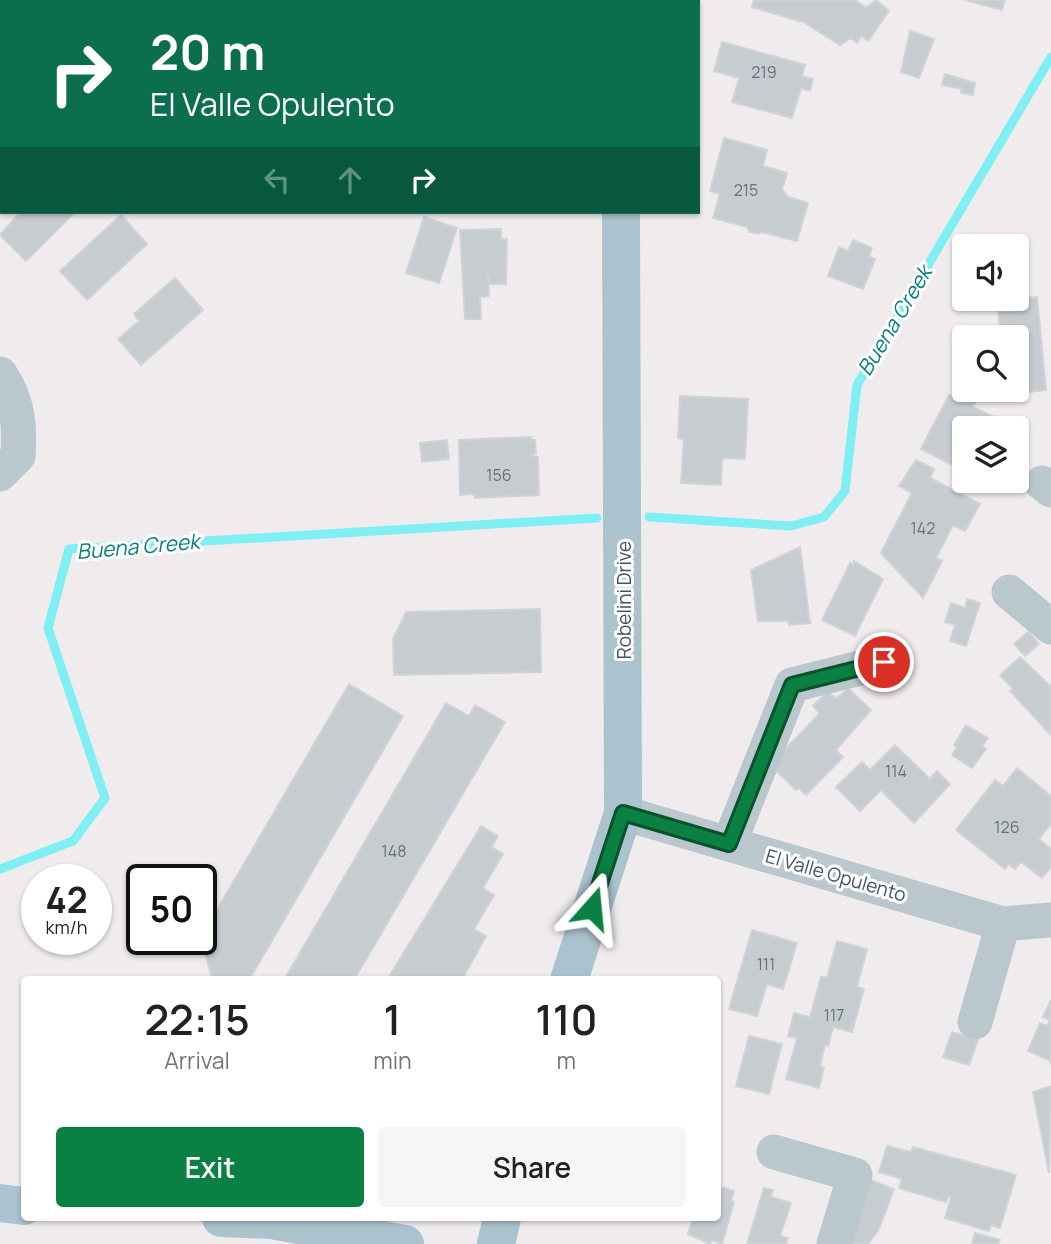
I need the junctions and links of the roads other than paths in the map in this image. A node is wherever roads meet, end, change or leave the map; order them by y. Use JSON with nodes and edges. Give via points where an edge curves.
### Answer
{"nodes":[{"id":1,"x":621,"y":214,"type":"edge"},
{"id":2,"x":0,"y":374,"type":"edge"},
{"id":3,"x":0,"y":474,"type":"edge"},
{"id":4,"x":1009,"y":592,"type":"dead end"},
{"id":5,"x":1051,"y":627,"type":"edge"},
{"id":6,"x":884,"y":662,"type":"dead end"},
{"id":7,"x":623,"y":813,"type":"junction"},
{"id":8,"x":729,"y":844,"type":"junction"},
{"id":9,"x":1051,"y":920,"type":"edge"},
{"id":10,"x":1003,"y":924,"type":"junction"},
{"id":11,"x":570,"y":976,"type":"edge"},
{"id":12,"x":975,"y":1022,"type":"dead end"},
{"id":13,"x":774,"y":1152,"type":"dead end"},
{"id":14,"x":0,"y":1203,"type":"edge"},
{"id":15,"x":21,"y":1206,"type":"edge"},
{"id":16,"x":277,"y":1221,"type":"edge"},
{"id":17,"x":501,"y":1221,"type":"edge"},
{"id":18,"x":404,"y":1244,"type":"edge"},
{"id":19,"x":496,"y":1244,"type":"edge"},
{"id":20,"x":834,"y":1244,"type":"edge"}],
"edges":[{"from":1,"to":7,"type":"main road","name":"Robelini Drive"},
{"from":2,"to":3,"type":"street","via":[[12,391],[20,424],[18,456]]},
{"from":4,"to":5,"type":"street"},
{"from":6,"to":8,"type":"street","via":[[792,685]]},
{"from":7,"to":8,"type":"street","name":"El Valle Opulento"},
{"from":7,"to":11,"type":"main road","name":"Robelini Drive"},
{"from":8,"to":10,"type":"street","name":"El Valle Opulento"},
{"from":9,"to":10,"type":"street","name":"El Valle Opulento"},
{"from":10,"to":12,"type":"street"},
{"from":13,"to":20,"type":"street","via":[[855,1175]]},
{"from":14,"to":15,"type":"main road"},
{"from":16,"to":18,"type":"main road"},
{"from":17,"to":19,"type":"main road"}]}
